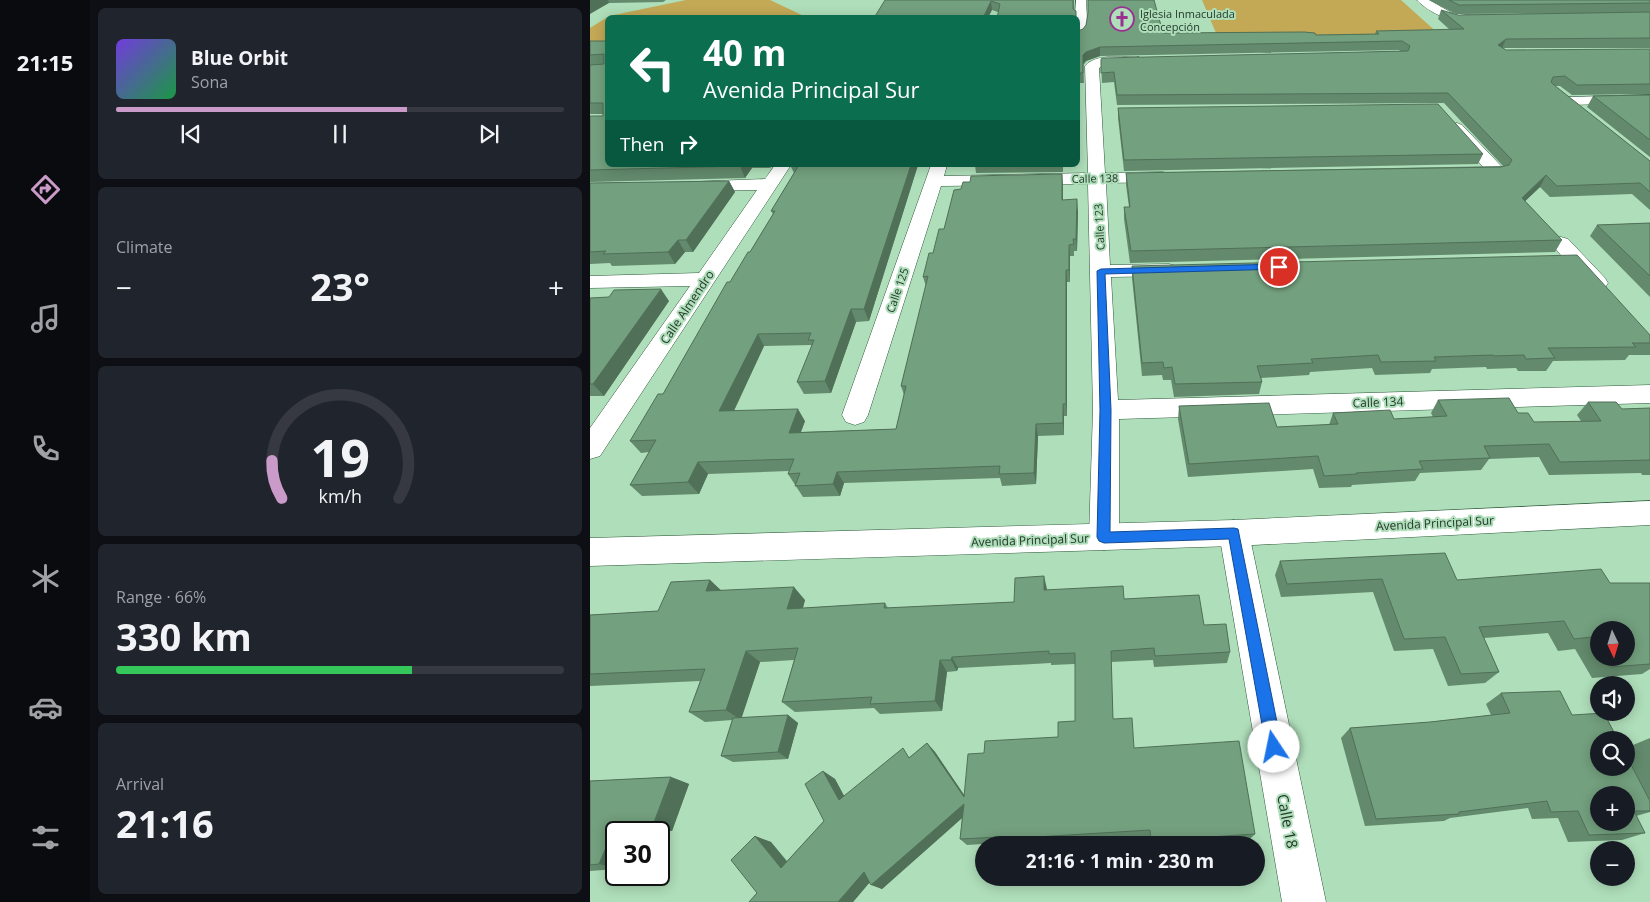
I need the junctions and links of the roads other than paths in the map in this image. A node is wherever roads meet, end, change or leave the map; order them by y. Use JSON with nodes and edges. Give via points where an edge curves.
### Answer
{"nodes":[{"id":1,"x":1081,"y":0,"type":"edge"},
{"id":2,"x":1422,"y":0,"type":"edge"},
{"id":3,"x":1493,"y":18,"type":"edge"},
{"id":4,"x":1080,"y":33,"type":"edge"},
{"id":5,"x":1151,"y":61,"type":"edge"},
{"id":6,"x":1555,"y":91,"type":"edge"},
{"id":7,"x":1650,"y":99,"type":"edge"},
{"id":8,"x":1568,"y":101,"type":"junction"},
{"id":9,"x":1584,"y":113,"type":"edge"},
{"id":10,"x":1446,"y":115,"type":"edge"},
{"id":11,"x":782,"y":167,"type":"edge"},
{"id":12,"x":1476,"y":172,"type":"edge"},
{"id":13,"x":936,"y":173,"type":"edge"},
{"id":14,"x":1176,"y":177,"type":"edge"},
{"id":15,"x":1096,"y":178,"type":"junction"},
{"id":16,"x":770,"y":184,"type":"junction"},
{"id":17,"x":675,"y":186,"type":"edge"},
{"id":18,"x":1564,"y":254,"type":"edge"},
{"id":19,"x":1190,"y":269,"type":"edge"},
{"id":20,"x":1101,"y":271,"type":"junction"},
{"id":21,"x":707,"y":279,"type":"junction"},
{"id":22,"x":590,"y":282,"type":"edge"},
{"id":23,"x":1613,"y":301,"type":"edge"},
{"id":24,"x":1650,"y":394,"type":"edge"},
{"id":25,"x":1106,"y":410,"type":"junction"},
{"id":26,"x":855,"y":415,"type":"dead end"},
{"id":27,"x":598,"y":426,"type":"edge"},
{"id":28,"x":590,"y":449,"type":"edge"},
{"id":29,"x":1650,"y":512,"type":"edge"},
{"id":30,"x":1234,"y":533,"type":"junction"},
{"id":31,"x":1104,"y":537,"type":"junction"},
{"id":32,"x":590,"y":552,"type":"edge"},
{"id":33,"x":1304,"y":902,"type":"edge"}],
"edges":[{"from":1,"to":4,"type":"street"},
{"from":2,"to":3,"type":"street","via":[[1442,15],[1455,19]]},
{"from":5,"to":15,"type":"street","name":"Calle 123","via":[[1101,62],[1092,66],[1099,112]]},
{"from":6,"to":8,"type":"street"},
{"from":7,"to":8,"type":"street"},
{"from":8,"to":9,"type":"street"},
{"from":10,"to":12,"type":"street","via":[[1496,171]]},
{"from":11,"to":16,"type":"street","name":"Calle Almendro"},
{"from":13,"to":15,"type":"street","name":"Calle 138"},
{"from":13,"to":26,"type":"street","name":"Calle 125"},
{"from":14,"to":15,"type":"street","name":"Calle 138"},
{"from":15,"to":20,"type":"street","name":"Calle 123"},
{"from":16,"to":17,"type":"street"},
{"from":16,"to":21,"type":"street","name":"Calle Almendro"},
{"from":18,"to":23,"type":"street"},
{"from":19,"to":20,"type":"street"},
{"from":20,"to":25,"type":"street","name":"Calle 123"},
{"from":21,"to":22,"type":"street"},
{"from":21,"to":27,"type":"street","name":"Calle Almendro"},
{"from":24,"to":25,"type":"street","name":"Calle 134"},
{"from":25,"to":31,"type":"street","name":"Calle 123"},
{"from":27,"to":28,"type":"street","name":"Calle Almendro"},
{"from":29,"to":30,"type":"street","name":"Avenida Principal Sur"},
{"from":30,"to":31,"type":"street","name":"Avenida Principal Sur"},
{"from":30,"to":33,"type":"street","name":"Calle 18"},
{"from":31,"to":32,"type":"street","name":"Avenida Principal Sur"}]}
